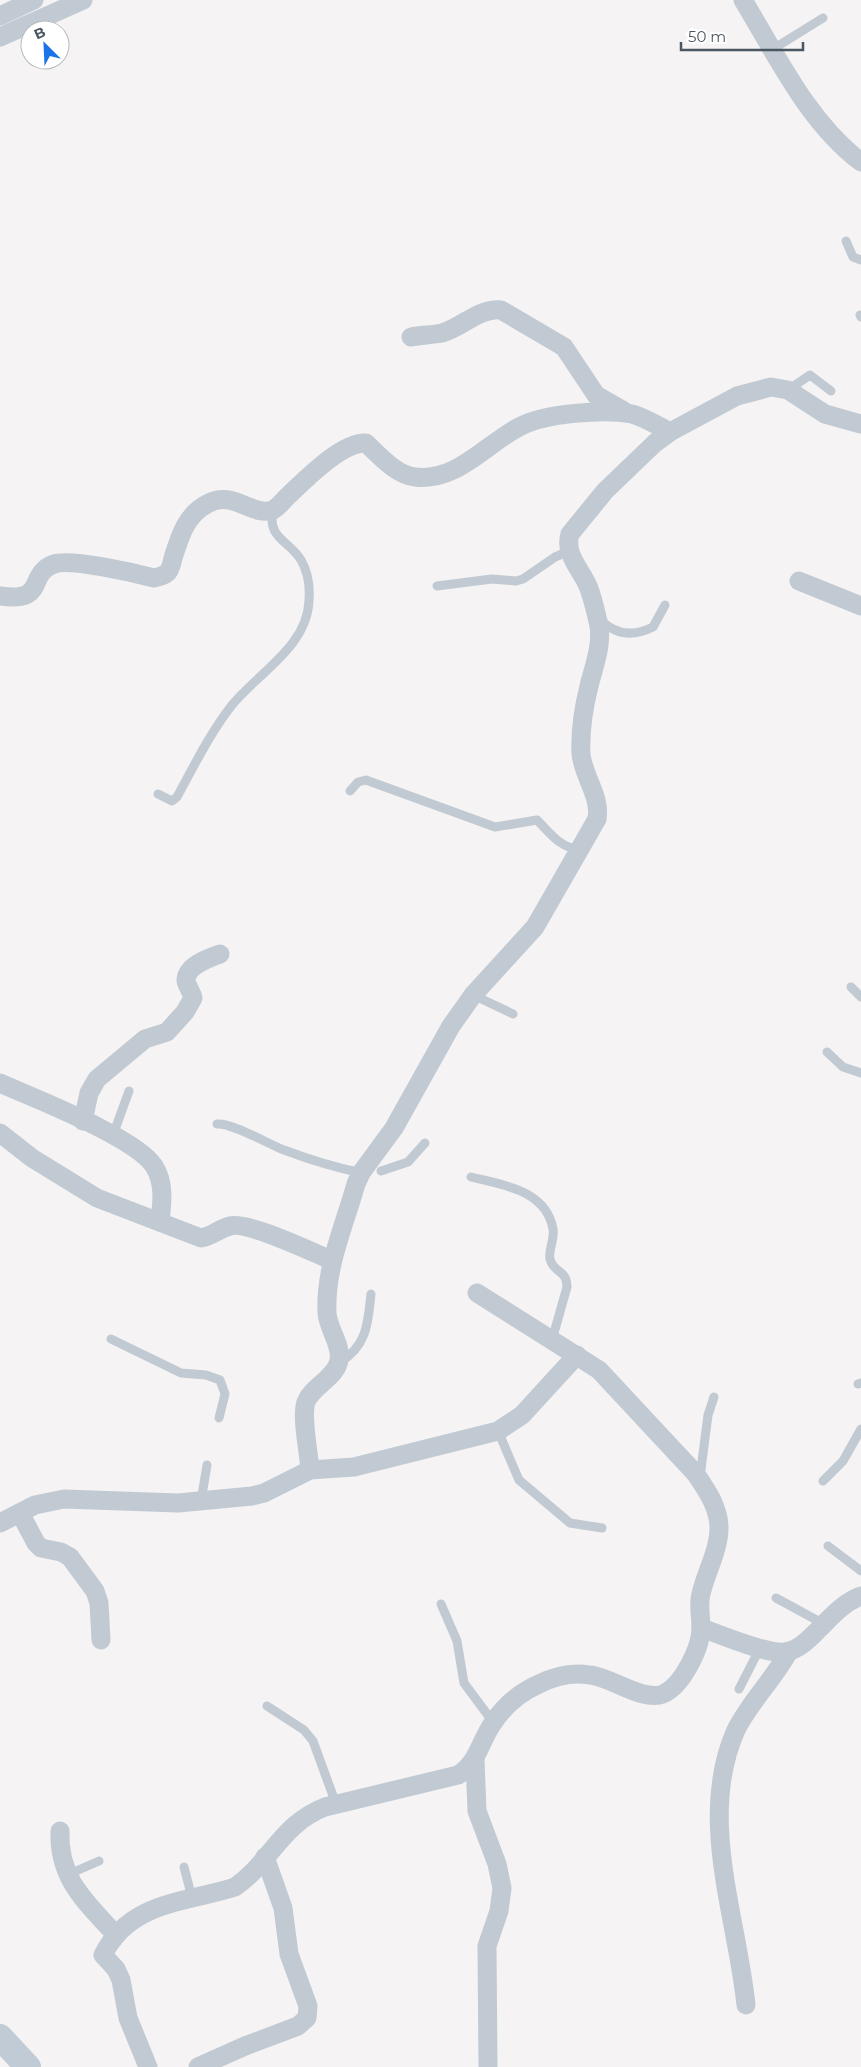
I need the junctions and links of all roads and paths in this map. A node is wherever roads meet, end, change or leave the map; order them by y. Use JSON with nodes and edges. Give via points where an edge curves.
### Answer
{"nodes":[{"id":1,"x":34,"y":0,"type":"edge"},
{"id":2,"x":83,"y":0,"type":"edge"},
{"id":3,"x":743,"y":0,"type":"edge"},
{"id":4,"x":0,"y":16,"type":"edge"},
{"id":5,"x":823,"y":18,"type":"dead end"},
{"id":6,"x":0,"y":37,"type":"edge"},
{"id":7,"x":773,"y":49,"type":"junction"},
{"id":8,"x":861,"y":162,"type":"edge"},
{"id":9,"x":846,"y":241,"type":"dead end"},
{"id":10,"x":861,"y":260,"type":"edge"},
{"id":11,"x":411,"y":337,"type":"dead end"},
{"id":12,"x":788,"y":390,"type":"junction"},
{"id":13,"x":831,"y":392,"type":"dead end"},
{"id":14,"x":633,"y":414,"type":"junction"},
{"id":15,"x":861,"y":424,"type":"edge"},
{"id":16,"x":670,"y":432,"type":"junction"},
{"id":17,"x":273,"y":510,"type":"junction"},
{"id":18,"x":569,"y":551,"type":"junction"},
{"id":19,"x":798,"y":581,"type":"dead end"},
{"id":20,"x":437,"y":586,"type":"dead end"},
{"id":21,"x":0,"y":596,"type":"edge"},
{"id":22,"x":665,"y":605,"type":"dead end"},
{"id":23,"x":861,"y":606,"type":"edge"},
{"id":24,"x":596,"y":616,"type":"junction"},
{"id":25,"x":350,"y":791,"type":"dead end"},
{"id":26,"x":158,"y":794,"type":"dead end"},
{"id":27,"x":580,"y":850,"type":"junction"},
{"id":28,"x":220,"y":954,"type":"dead end"},
{"id":29,"x":851,"y":987,"type":"dead end"},
{"id":30,"x":473,"y":995,"type":"junction"},
{"id":31,"x":861,"y":997,"type":"edge"},
{"id":32,"x":513,"y":1014,"type":"dead end"},
{"id":33,"x":827,"y":1052,"type":"dead end"},
{"id":34,"x":861,"y":1073,"type":"edge"},
{"id":35,"x":0,"y":1083,"type":"edge"},
{"id":36,"x":129,"y":1091,"type":"dead end"},
{"id":37,"x":83,"y":1121,"type":"junction"},
{"id":38,"x":217,"y":1124,"type":"dead end"},
{"id":39,"x":0,"y":1134,"type":"edge"},
{"id":40,"x":113,"y":1135,"type":"junction"},
{"id":41,"x":425,"y":1143,"type":"dead end"},
{"id":42,"x":381,"y":1171,"type":"dead end"},
{"id":43,"x":366,"y":1172,"type":"junction"},
{"id":44,"x":471,"y":1177,"type":"dead end"},
{"id":45,"x":160,"y":1222,"type":"junction"},
{"id":46,"x":331,"y":1260,"type":"junction"},
{"id":47,"x":477,"y":1293,"type":"dead end"},
{"id":48,"x":371,"y":1294,"type":"dead end"},
{"id":49,"x":111,"y":1339,"type":"dead end"},
{"id":50,"x":552,"y":1340,"type":"junction"},
{"id":51,"x":577,"y":1355,"type":"junction"},
{"id":52,"x":339,"y":1362,"type":"junction"},
{"id":53,"x":714,"y":1397,"type":"dead end"},
{"id":54,"x":219,"y":1418,"type":"dead end"},
{"id":55,"x":861,"y":1429,"type":"edge"},
{"id":56,"x":498,"y":1431,"type":"junction"},
{"id":57,"x":207,"y":1465,"type":"dead end"},
{"id":58,"x":310,"y":1470,"type":"junction"},
{"id":59,"x":700,"y":1480,"type":"junction"},
{"id":60,"x":822,"y":1481,"type":"dead end"},
{"id":61,"x":201,"y":1501,"type":"junction"},
{"id":62,"x":20,"y":1513,"type":"junction"},
{"id":63,"x":0,"y":1523,"type":"edge"},
{"id":64,"x":602,"y":1528,"type":"dead end"},
{"id":65,"x":828,"y":1546,"type":"dead end"},
{"id":66,"x":861,"y":1572,"type":"edge"},
{"id":67,"x":861,"y":1596,"type":"edge"},
{"id":68,"x":776,"y":1598,"type":"dead end"},
{"id":69,"x":441,"y":1604,"type":"dead end"},
{"id":70,"x":824,"y":1624,"type":"junction"},
{"id":71,"x":701,"y":1628,"type":"junction"},
{"id":72,"x":100,"y":1640,"type":"dead end"},
{"id":73,"x":760,"y":1648,"type":"junction"},
{"id":74,"x":789,"y":1651,"type":"junction"},
{"id":75,"x":739,"y":1689,"type":"dead end"},
{"id":76,"x":267,"y":1706,"type":"dead end"},
{"id":77,"x":493,"y":1722,"type":"junction"},
{"id":78,"x":475,"y":1760,"type":"junction"},
{"id":79,"x":336,"y":1804,"type":"junction"},
{"id":80,"x":60,"y":1831,"type":"dead end"},
{"id":81,"x":265,"y":1857,"type":"junction"},
{"id":82,"x":99,"y":1861,"type":"dead end"},
{"id":83,"x":184,"y":1867,"type":"dead end"},
{"id":84,"x":67,"y":1875,"type":"junction"},
{"id":85,"x":192,"y":1898,"type":"junction"},
{"id":86,"x":116,"y":1936,"type":"junction"},
{"id":87,"x":746,"y":2005,"type":"dead end"},
{"id":88,"x":0,"y":2037,"type":"edge"},
{"id":89,"x":223,"y":2061,"type":"edge"},
{"id":90,"x":28,"y":2067,"type":"edge"},
{"id":91,"x":148,"y":2067,"type":"edge"},
{"id":92,"x":198,"y":2067,"type":"edge"},
{"id":93,"x":488,"y":2067,"type":"edge"}],
"edges":[{"from":1,"to":4,"type":"street"},
{"from":2,"to":6,"type":"street"},
{"from":3,"to":7,"type":"street"},
{"from":5,"to":7,"type":"lane"},
{"from":7,"to":8,"type":"street","via":[[828,134]]},
{"from":9,"to":10,"type":"lane","via":[[852,257]]},
{"from":11,"to":14,"type":"street","via":[[443,333],[481,313],[500,310],[564,347],[601,399]]},
{"from":12,"to":13,"type":"lane","via":[[810,375]]},
{"from":12,"to":15,"type":"street","via":[[824,414]]},
{"from":12,"to":16,"type":"street","via":[[771,387],[753,390]]},
{"from":14,"to":16,"type":"street"},
{"from":14,"to":17,"type":"street","via":[[548,416],[520,426],[449,472],[415,477],[398,471],[362,443],[349,447],[327,462]]},
{"from":16,"to":18,"type":"street","via":[[605,491],[570,534]]},
{"from":17,"to":21,"type":"street","via":[[256,509],[221,498],[209,502],[194,512],[183,530],[171,568],[161,576],[154,578],[98,566],[57,563],[45,570],[27,595],[17,598]]},
{"from":17,"to":26,"type":"lane","via":[[273,528],[300,558],[308,576],[306,620],[300,634],[238,698],[215,729],[176,797],[172,801]]},
{"from":18,"to":20,"type":"lane","via":[[554,556],[516,581],[492,579]]},
{"from":18,"to":24,"type":"street","via":[[588,586]]},
{"from":19,"to":23,"type":"street"},
{"from":22,"to":24,"type":"lane","via":[[653,627],[636,633],[612,630]]},
{"from":24,"to":27,"type":"street","via":[[600,638],[588,689],[581,753],[599,810]]},
{"from":25,"to":27,"type":"lane","via":[[358,782],[366,780],[495,827],[537,820],[555,840]]},
{"from":27,"to":30,"type":"street","via":[[535,927]]},
{"from":28,"to":37,"type":"street","via":[[200,962],[187,977],[192,998],[173,1027],[131,1048],[97,1079],[89,1093]]},
{"from":29,"to":31,"type":"lane"},
{"from":30,"to":32,"type":"lane"},
{"from":30,"to":43,"type":"street","via":[[450,1026]]},
{"from":33,"to":34,"type":"lane","via":[[843,1067]]},
{"from":35,"to":37,"type":"street"},
{"from":36,"to":40,"type":"lane"},
{"from":37,"to":40,"type":"street"},
{"from":38,"to":43,"type":"lane","via":[[229,1124],[287,1151]]},
{"from":39,"to":45,"type":"street","via":[[97,1198]]},
{"from":40,"to":45,"type":"street","via":[[134,1147],[153,1165],[160,1178]]},
{"from":41,"to":42,"type":"lane","via":[[408,1162]]},
{"from":43,"to":46,"type":"street"},
{"from":44,"to":50,"type":"lane","via":[[524,1191],[547,1215],[554,1233],[550,1258],[567,1280]]},
{"from":45,"to":46,"type":"street","via":[[201,1238],[231,1226],[240,1226],[270,1234]]},
{"from":46,"to":52,"type":"street","via":[[327,1314]]},
{"from":47,"to":50,"type":"street"},
{"from":48,"to":52,"type":"lane","via":[[363,1339],[357,1349]]},
{"from":49,"to":54,"type":"lane","via":[[181,1373],[220,1380],[225,1394]]},
{"from":50,"to":51,"type":"street"},
{"from":51,"to":56,"type":"street","via":[[522,1415]]},
{"from":51,"to":59,"type":"street","via":[[613,1383]]},
{"from":52,"to":58,"type":"street","via":[[306,1401]]},
{"from":53,"to":59,"type":"lane","via":[[708,1415]]},
{"from":55,"to":60,"type":"lane","via":[[843,1461]]},
{"from":56,"to":58,"type":"street","via":[[354,1467]]},
{"from":56,"to":64,"type":"lane","via":[[518,1480],[570,1523]]},
{"from":57,"to":61,"type":"lane"},
{"from":58,"to":61,"type":"street","via":[[264,1493]]},
{"from":59,"to":71,"type":"street","via":[[716,1510],[719,1528],[699,1605]]},
{"from":61,"to":62,"type":"street","via":[[64,1499],[49,1501]]},
{"from":62,"to":63,"type":"street"},
{"from":62,"to":72,"type":"street","via":[[36,1544],[70,1557],[95,1591],[99,1603]]},
{"from":65,"to":66,"type":"lane"},
{"from":67,"to":70,"type":"street","via":[[844,1604]]},
{"from":68,"to":70,"type":"lane"},
{"from":69,"to":77,"type":"lane","via":[[457,1641],[464,1683]]},
{"from":70,"to":74,"type":"street","via":[[808,1640]]},
{"from":71,"to":73,"type":"street"},
{"from":71,"to":77,"type":"street","via":[[700,1640],[683,1677],[662,1695],[649,1695],[592,1675],[565,1674],[538,1684],[512,1700]]},
{"from":73,"to":74,"type":"street","via":[[771,1652]]},
{"from":73,"to":75,"type":"lane"},
{"from":74,"to":87,"type":"street","via":[[737,1729],[728,1753],[723,1785],[719,1830]]},
{"from":76,"to":79,"type":"lane","via":[[304,1730],[313,1741]]},
{"from":77,"to":78,"type":"street"},
{"from":78,"to":79,"type":"street","via":[[458,1775]]},
{"from":78,"to":93,"type":"street","via":[[477,1811],[497,1864],[502,1888],[487,1946]]},
{"from":79,"to":81,"type":"street","via":[[309,1813],[292,1825]]},
{"from":80,"to":84,"type":"street","via":[[59,1848]]},
{"from":81,"to":85,"type":"street","via":[[247,1879],[235,1887]]},
{"from":81,"to":89,"type":"street","via":[[283,1908],[289,1954],[308,2006],[307,2018],[298,2026]]},
{"from":82,"to":84,"type":"lane"},
{"from":83,"to":85,"type":"lane"},
{"from":84,"to":86,"type":"street","via":[[82,1898]]},
{"from":85,"to":86,"type":"street","via":[[143,1913]]},
{"from":86,"to":91,"type":"street","via":[[104,1955],[121,1980],[128,2018]]},
{"from":88,"to":90,"type":"street"},
{"from":89,"to":92,"type":"street"}]}
